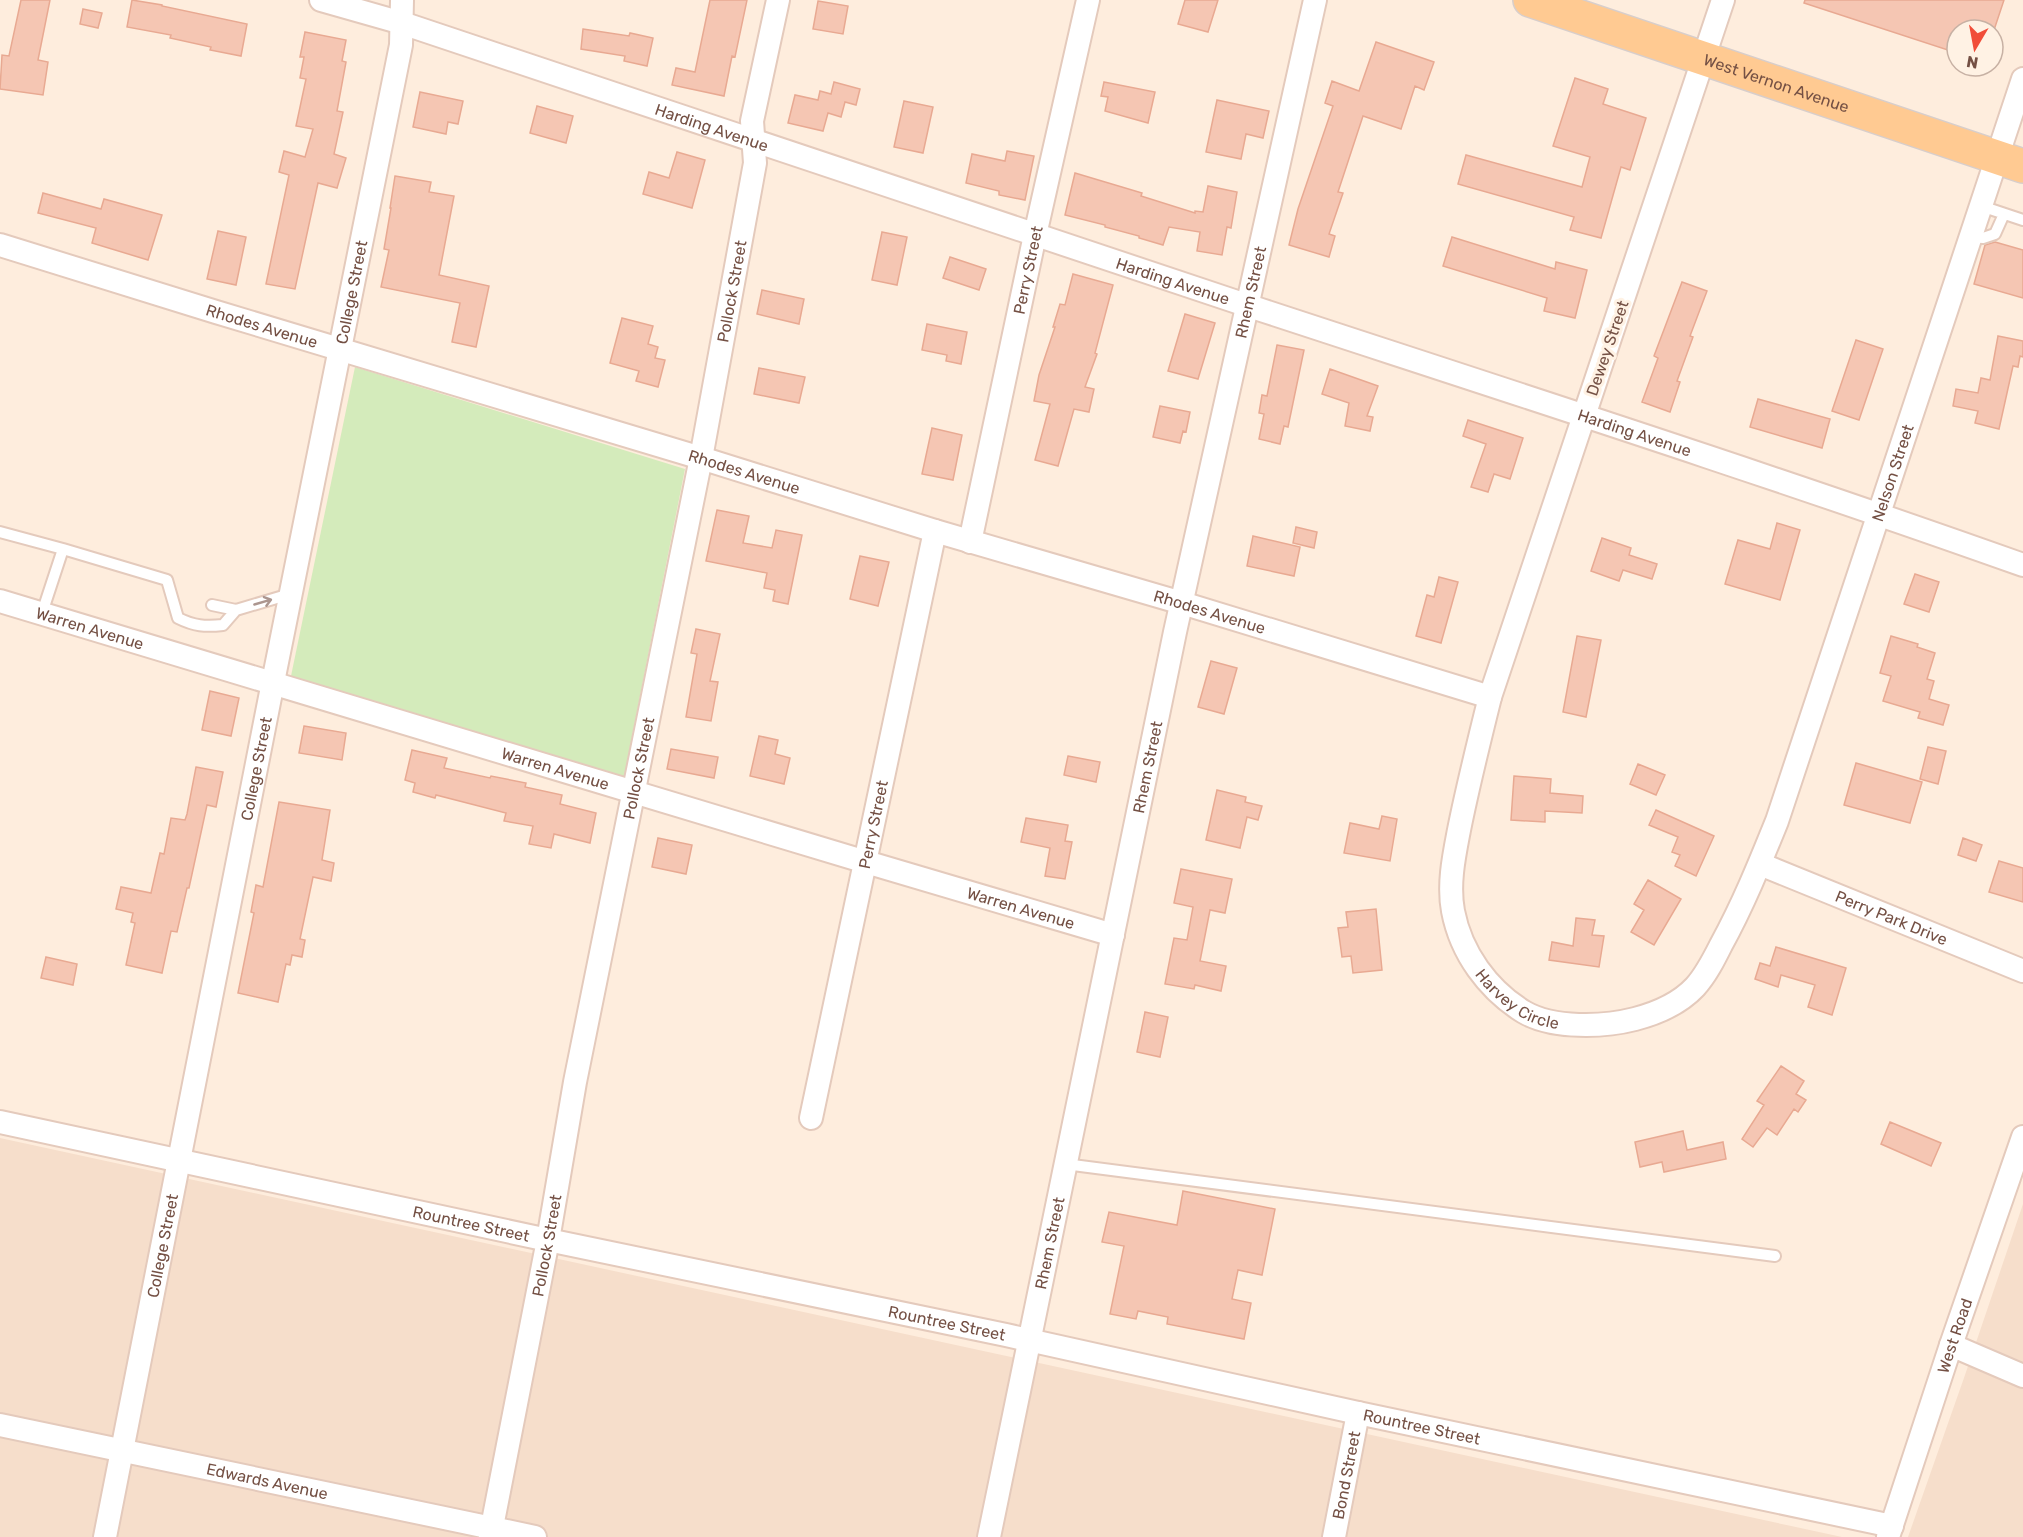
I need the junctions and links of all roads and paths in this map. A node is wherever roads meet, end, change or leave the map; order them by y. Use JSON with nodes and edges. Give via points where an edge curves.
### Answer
{"nodes":[{"id":1,"x":321,"y":0,"type":"edge"},
{"id":2,"x":402,"y":0,"type":"edge"},
{"id":3,"x":778,"y":0,"type":"edge"},
{"id":4,"x":1088,"y":0,"type":"edge"},
{"id":5,"x":1315,"y":0,"type":"edge"},
{"id":6,"x":1530,"y":0,"type":"edge"},
{"id":7,"x":1724,"y":0,"type":"edge"},
{"id":8,"x":402,"y":22,"type":"junction"},
{"id":9,"x":1704,"y":60,"type":"junction"},
{"id":10,"x":2023,"y":79,"type":"edge"},
{"id":11,"x":753,"y":142,"type":"junction"},
{"id":12,"x":2010,"y":161,"type":"edge"},
{"id":13,"x":1981,"y":206,"type":"junction"},
{"id":14,"x":2004,"y":213,"type":"junction"},
{"id":15,"x":2023,"y":220,"type":"edge"},
{"id":16,"x":1035,"y":235,"type":"junction"},
{"id":17,"x":1971,"y":237,"type":"junction"},
{"id":18,"x":0,"y":245,"type":"edge"},
{"id":19,"x":1248,"y":305,"type":"junction"},
{"id":20,"x":339,"y":349,"type":"junction"},
{"id":21,"x":1584,"y":415,"type":"junction"},
{"id":22,"x":701,"y":458,"type":"junction"},
{"id":23,"x":1878,"y":514,"type":"junction"},
{"id":24,"x":935,"y":531,"type":"junction"},
{"id":25,"x":0,"y":532,"type":"edge"},
{"id":26,"x":970,"y":542,"type":"junction"},
{"id":27,"x":63,"y":549,"type":"junction"},
{"id":28,"x":2023,"y":566,"type":"edge"},
{"id":29,"x":290,"y":594,"type":"junction"},
{"id":30,"x":172,"y":599,"type":"junction"},
{"id":31,"x":0,"y":601,"type":"edge"},
{"id":32,"x":184,"y":601,"type":"dead end"},
{"id":33,"x":1182,"y":603,"type":"junction"},
{"id":34,"x":212,"y":605,"type":"dead end"},
{"id":35,"x":236,"y":610,"type":"junction"},
{"id":36,"x":42,"y":613,"type":"junction"},
{"id":37,"x":273,"y":682,"type":"junction"},
{"id":38,"x":1490,"y":697,"type":"junction"},
{"id":39,"x":633,"y":792,"type":"junction"},
{"id":40,"x":866,"y":862,"type":"junction"},
{"id":41,"x":1760,"y":864,"type":"junction"},
{"id":42,"x":1113,"y":935,"type":"junction"},
{"id":43,"x":2023,"y":971,"type":"edge"},
{"id":44,"x":811,"y":1118,"type":"dead end"},
{"id":45,"x":0,"y":1122,"type":"edge"},
{"id":46,"x":2023,"y":1137,"type":"edge"},
{"id":47,"x":179,"y":1159,"type":"junction"},
{"id":48,"x":1065,"y":1164,"type":"junction"},
{"id":49,"x":548,"y":1239,"type":"junction"},
{"id":50,"x":1775,"y":1256,"type":"dead end"},
{"id":51,"x":1029,"y":1342,"type":"junction"},
{"id":52,"x":1951,"y":1345,"type":"junction"},
{"id":53,"x":2023,"y":1376,"type":"edge"},
{"id":54,"x":1358,"y":1413,"type":"junction"},
{"id":55,"x":0,"y":1425,"type":"edge"},
{"id":56,"x":122,"y":1452,"type":"junction"},
{"id":57,"x":1890,"y":1531,"type":"edge"},
{"id":58,"x":491,"y":1532,"type":"edge"},
{"id":59,"x":105,"y":1537,"type":"edge"},
{"id":60,"x":535,"y":1537,"type":"edge"},
{"id":61,"x":989,"y":1537,"type":"edge"},
{"id":62,"x":1334,"y":1537,"type":"edge"}],
"edges":[{"from":1,"to":8,"type":"street","name":"Harding Avenue"},
{"from":2,"to":8,"type":"street","name":"College Street"},
{"from":3,"to":11,"type":"street","name":"Pollock Street","via":[[752,121]]},
{"from":4,"to":16,"type":"street","name":"Perry Street"},
{"from":5,"to":19,"type":"street","name":"Rhem Street"},
{"from":6,"to":9,"type":"main road","name":"West Vernon Avenue"},
{"from":7,"to":9,"type":"street","name":"Dewey Street"},
{"from":8,"to":11,"type":"street","name":"Harding Avenue"},
{"from":8,"to":20,"type":"street","name":"College Street","via":[[401,45]]},
{"from":9,"to":12,"type":"main road","name":"West Vernon Avenue"},
{"from":9,"to":21,"type":"street","name":"Dewey Street"},
{"from":10,"to":12,"type":"street","name":"Nelson Street"},
{"from":11,"to":16,"type":"street","name":"Harding Avenue"},
{"from":11,"to":22,"type":"street","name":"Pollock Street","via":[[755,163]]},
{"from":12,"to":13,"type":"street","name":"Nelson Street"},
{"from":13,"to":14,"type":"lane"},
{"from":13,"to":17,"type":"street","name":"Nelson Street"},
{"from":14,"to":15,"type":"lane"},
{"from":14,"to":17,"type":"lane","via":[[1995,234]]},
{"from":16,"to":19,"type":"street","name":"Harding Avenue"},
{"from":16,"to":26,"type":"street","name":"Perry Street"},
{"from":17,"to":23,"type":"street","name":"Nelson Street"},
{"from":18,"to":20,"type":"street","name":"Rhodes Avenue"},
{"from":19,"to":21,"type":"street","name":"Harding Avenue"},
{"from":19,"to":33,"type":"street","name":"Rhem Street"},
{"from":20,"to":22,"type":"street","name":"Rhodes Avenue"},
{"from":20,"to":29,"type":"street","name":"College Street"},
{"from":21,"to":23,"type":"street","name":"Harding Avenue"},
{"from":21,"to":38,"type":"street","name":"Dewey Street"},
{"from":22,"to":24,"type":"street","name":"Rhodes Avenue"},
{"from":22,"to":39,"type":"street","name":"Pollock Street"},
{"from":23,"to":28,"type":"street","name":"Harding Avenue"},
{"from":23,"to":41,"type":"street","name":"Nelson Street"},
{"from":24,"to":26,"type":"street","name":"Rhodes Avenue"},
{"from":24,"to":40,"type":"street","name":"Perry Street"},
{"from":25,"to":27,"type":"lane"},
{"from":26,"to":33,"type":"street","name":"Rhodes Avenue"},
{"from":27,"to":30,"type":"lane","via":[[167,580]]},
{"from":27,"to":36,"type":"lane"},
{"from":35,"to":29,"type":"lane","one_way":true},
{"from":29,"to":37,"type":"street","name":"College Street"},
{"from":30,"to":32,"type":"lane"},
{"from":30,"to":35,"type":"lane","via":[[178,618],[205,627],[223,626]]},
{"from":31,"to":36,"type":"street","name":"Warren Avenue"},
{"from":33,"to":38,"type":"street","name":"Rhodes Avenue"},
{"from":33,"to":42,"type":"street","name":"Rhem Street"},
{"from":34,"to":35,"type":"lane"},
{"from":36,"to":37,"type":"street","name":"Warren Avenue"},
{"from":37,"to":39,"type":"street","name":"Warren Avenue"},
{"from":37,"to":47,"type":"street","name":"College Street"},
{"from":38,"to":41,"type":"street","name":"Harvey Circle","via":[[1453,866],[1452,903],[1464,945],[1475,965],[1498,991],[1525,1012],[1572,1024],[1616,1024],[1652,1014],[1680,1000],[1696,986],[1713,960]]},
{"from":39,"to":40,"type":"street","name":"Warren Avenue"},
{"from":39,"to":49,"type":"street","name":"Pollock Street"},
{"from":40,"to":42,"type":"street","name":"Warren Avenue"},
{"from":40,"to":44,"type":"street","name":"Perry Street"},
{"from":41,"to":43,"type":"street","name":"Perry Park Drive"},
{"from":42,"to":48,"type":"street","name":"Rhem Street"},
{"from":45,"to":47,"type":"street","name":"Rountree Street"},
{"from":46,"to":52,"type":"street","name":"West Road"},
{"from":47,"to":49,"type":"street","name":"Rountree Street"},
{"from":47,"to":56,"type":"street","name":"College Street"},
{"from":48,"to":50,"type":"lane"},
{"from":48,"to":51,"type":"street","name":"Rhem Street"},
{"from":49,"to":51,"type":"street","name":"Rountree Street"},
{"from":49,"to":58,"type":"street","name":"Pollock Street"},
{"from":51,"to":54,"type":"street","name":"Rountree Street"},
{"from":51,"to":61,"type":"street","name":"Rhem Street"},
{"from":52,"to":53,"type":"street"},
{"from":52,"to":57,"type":"street","name":"West Road"},
{"from":54,"to":57,"type":"street","name":"Rountree Street"},
{"from":54,"to":62,"type":"street","name":"Bond Street"},
{"from":55,"to":56,"type":"street","name":"Edwards Avenue"},
{"from":56,"to":58,"type":"street","name":"Edwards Avenue"},
{"from":56,"to":59,"type":"street","name":"College Street"},
{"from":58,"to":60,"type":"street","name":"Edwards Avenue"}]}
